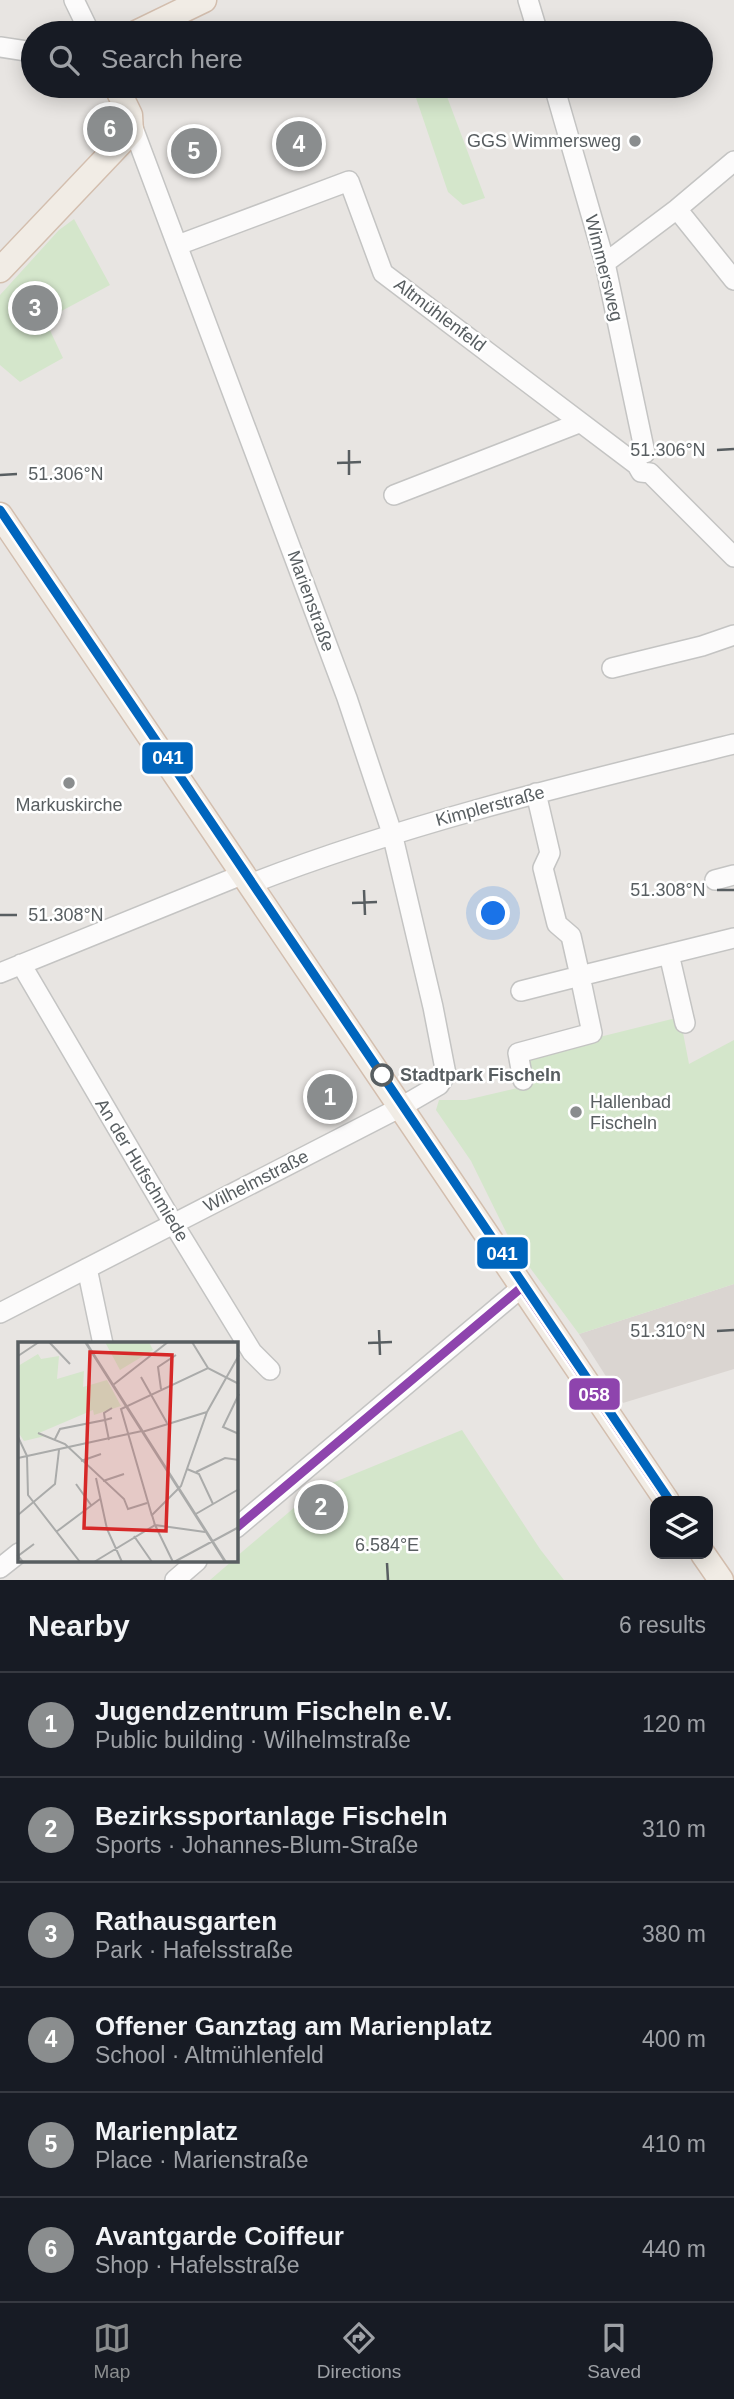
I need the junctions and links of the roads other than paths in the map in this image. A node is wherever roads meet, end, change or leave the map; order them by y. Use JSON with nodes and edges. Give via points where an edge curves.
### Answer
{"nodes":[{"id":1,"x":74,"y":0,"type":"edge"},
{"id":2,"x":204,"y":0,"type":"edge"},
{"id":3,"x":528,"y":0,"type":"edge"},
{"id":4,"x":84,"y":21,"type":"edge"},
{"id":5,"x":161,"y":21,"type":"edge"},
{"id":6,"x":534,"y":21,"type":"edge"},
{"id":7,"x":0,"y":47,"type":"edge"},
{"id":8,"x":21,"y":50,"type":"edge"},
{"id":9,"x":121,"y":98,"type":"edge"},
{"id":10,"x":557,"y":98,"type":"edge"},
{"id":11,"x":132,"y":125,"type":"junction"},
{"id":12,"x":734,"y":161,"type":"edge"},
{"id":13,"x":677,"y":209,"type":"junction"},
{"id":14,"x":178,"y":245,"type":"junction"},
{"id":15,"x":605,"y":262,"type":"junction"},
{"id":16,"x":0,"y":270,"type":"edge"},
{"id":17,"x":734,"y":280,"type":"edge"},
{"id":18,"x":579,"y":423,"type":"junction"},
{"id":19,"x":644,"y":464,"type":"junction"},
{"id":20,"x":394,"y":495,"type":"dead end"},
{"id":21,"x":0,"y":515,"type":"edge"},
{"id":22,"x":734,"y":557,"type":"edge"},
{"id":23,"x":734,"y":635,"type":"edge"},
{"id":24,"x":612,"y":668,"type":"dead end"},
{"id":25,"x":734,"y":744,"type":"edge"},
{"id":26,"x":536,"y":793,"type":"junction"},
{"id":27,"x":392,"y":833,"type":"junction"},
{"id":28,"x":247,"y":879,"type":"junction"},
{"id":29,"x":733,"y":944,"type":"edge"},
{"id":30,"x":669,"y":954,"type":"junction"},
{"id":31,"x":21,"y":964,"type":"junction"},
{"id":32,"x":0,"y":973,"type":"edge"},
{"id":33,"x":580,"y":976,"type":"junction"},
{"id":34,"x":521,"y":991,"type":"dead end"},
{"id":35,"x":685,"y":1023,"type":"dead end"},
{"id":36,"x":523,"y":1080,"type":"dead end"},
{"id":37,"x":406,"y":1104,"type":"junction"},
{"id":38,"x":173,"y":1223,"type":"junction"},
{"id":39,"x":87,"y":1268,"type":"junction"},
{"id":40,"x":522,"y":1287,"type":"junction"},
{"id":41,"x":0,"y":1313,"type":"edge"},
{"id":42,"x":103,"y":1342,"type":"edge"},
{"id":43,"x":270,"y":1370,"type":"dead end"},
{"id":44,"x":664,"y":1496,"type":"edge"},
{"id":45,"x":238,"y":1526,"type":"edge"},
{"id":46,"x":18,"y":1554,"type":"edge"},
{"id":47,"x":706,"y":1559,"type":"edge"},
{"id":48,"x":196,"y":1562,"type":"edge"},
{"id":49,"x":0,"y":1568,"type":"edge"},
{"id":50,"x":175,"y":1580,"type":"edge"},
{"id":51,"x":721,"y":1580,"type":"edge"}],
"edges":[{"from":1,"to":4,"type":"street"},
{"from":2,"to":5,"type":"main road"},
{"from":3,"to":6,"type":"street"},
{"from":7,"to":8,"type":"street"},
{"from":9,"to":11,"type":"main road","name":"Marienstraße"},
{"from":10,"to":15,"type":"street","name":"Wimmersweg"},
{"from":11,"to":14,"type":"street","name":"Marienstraße"},
{"from":11,"to":16,"type":"main road","via":[[111,155]]},
{"from":12,"to":13,"type":"street"},
{"from":13,"to":15,"type":"street"},
{"from":13,"to":17,"type":"street"},
{"from":14,"to":18,"type":"street","name":"Altmühlenfeld","via":[[349,181],[383,272]]},
{"from":14,"to":27,"type":"street","name":"Marienstraße","via":[[347,698]]},
{"from":15,"to":19,"type":"street","name":"Wimmersweg"},
{"from":18,"to":19,"type":"street","name":"Altmühlenfeld"},
{"from":18,"to":20,"type":"street"},
{"from":19,"to":22,"type":"street","name":"Altmühlenfeld"},
{"from":21,"to":28,"type":"main road"},
{"from":23,"to":24,"type":"street"},
{"from":25,"to":26,"type":"street","name":"Kimplerstraße"},
{"from":26,"to":27,"type":"street","name":"Kimplerstraße"},
{"from":26,"to":33,"type":"street","via":[[550,853],[542,868],[558,924],[571,936]]},
{"from":27,"to":28,"type":"street","name":"Kimplerstraße"},
{"from":27,"to":37,"type":"street","name":"Marienstraße","via":[[446,1065],[443,1081]]},
{"from":28,"to":31,"type":"street","name":"Kimplerstraße"},
{"from":28,"to":37,"type":"main road","via":[[359,1046]]},
{"from":29,"to":30,"type":"street"},
{"from":30,"to":33,"type":"street"},
{"from":30,"to":35,"type":"street"},
{"from":31,"to":32,"type":"street","name":"Kimplerstraße"},
{"from":31,"to":38,"type":"street","name":"An der Hufschmiede"},
{"from":33,"to":34,"type":"street"},
{"from":33,"to":36,"type":"street","via":[[592,1033],[518,1053]]},
{"from":37,"to":38,"type":"street","name":"Wilhelmstraße"},
{"from":37,"to":40,"type":"main road","via":[[433,1128],[468,1183],[488,1237]]},
{"from":38,"to":39,"type":"street","name":"Wilhelmstraße"},
{"from":38,"to":43,"type":"street","name":"An der Hufschmiede","via":[[252,1352]]},
{"from":39,"to":41,"type":"street","name":"Wilhelmstraße"},
{"from":39,"to":42,"type":"street"},
{"from":40,"to":44,"type":"main road"},
{"from":40,"to":45,"type":"street"},
{"from":46,"to":49,"type":"street"},
{"from":47,"to":51,"type":"main road"},
{"from":48,"to":50,"type":"street"}]}
